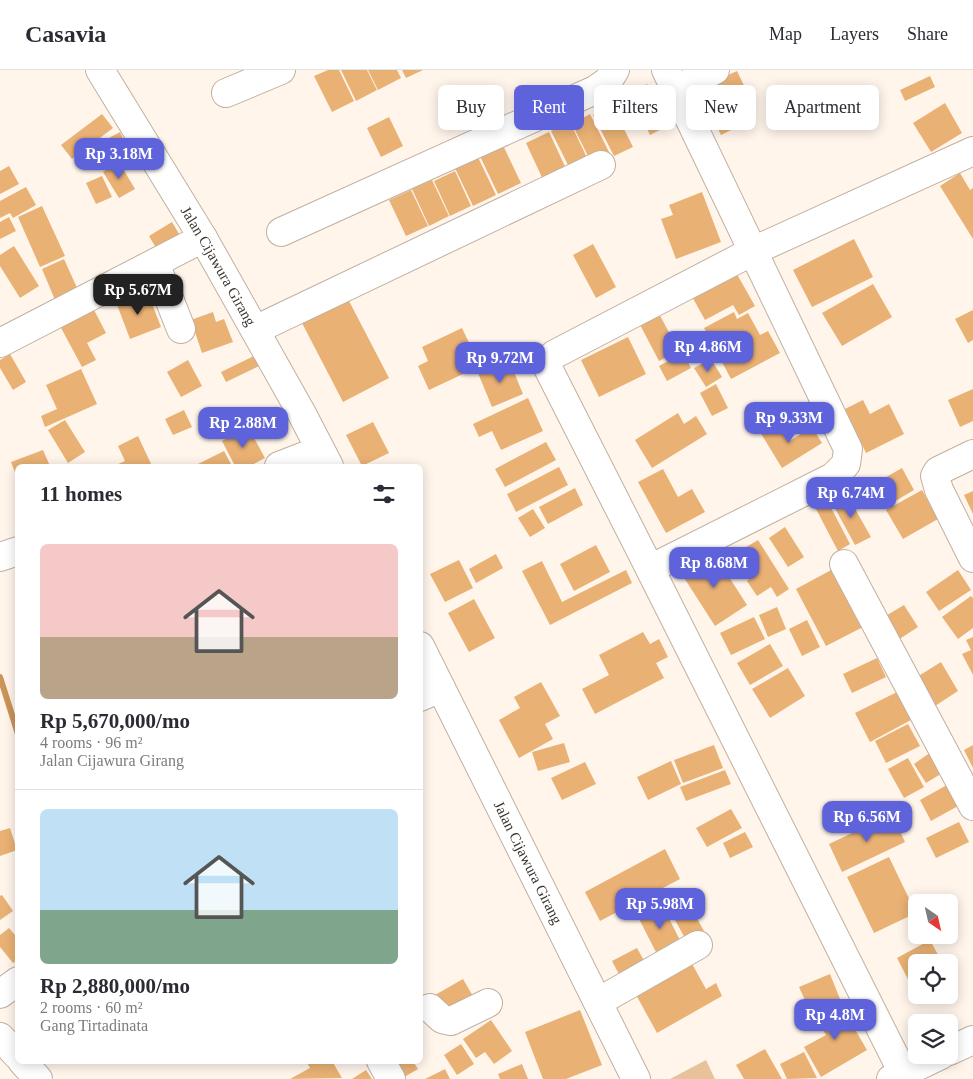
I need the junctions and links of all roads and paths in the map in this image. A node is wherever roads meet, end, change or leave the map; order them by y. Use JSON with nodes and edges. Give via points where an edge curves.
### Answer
{"nodes":[{"id":1,"x":100,"y":70,"type":"edge"},
{"id":2,"x":281,"y":70,"type":"edge"},
{"id":3,"x":615,"y":70,"type":"edge"},
{"id":4,"x":715,"y":70,"type":"edge"},
{"id":5,"x":671,"y":80,"type":"edge"},
{"id":6,"x":226,"y":93,"type":"dead end"},
{"id":7,"x":973,"y":151,"type":"edge"},
{"id":8,"x":600,"y":165,"type":"dead end"},
{"id":9,"x":281,"y":232,"type":"dead end"},
{"id":10,"x":203,"y":238,"type":"junction"},
{"id":11,"x":753,"y":251,"type":"junction"},
{"id":12,"x":155,"y":264,"type":"junction"},
{"id":13,"x":181,"y":329,"type":"dead end"},
{"id":14,"x":255,"y":330,"type":"junction"},
{"id":15,"x":0,"y":343,"type":"edge"},
{"id":16,"x":973,"y":454,"type":"edge"},
{"id":17,"x":325,"y":458,"type":"edge"},
{"id":18,"x":290,"y":464,"type":"edge"},
{"id":19,"x":15,"y":552,"type":"edge"},
{"id":20,"x":0,"y":556,"type":"edge"},
{"id":21,"x":973,"y":558,"type":"edge"},
{"id":22,"x":844,"y":564,"type":"dead end"},
{"id":23,"x":650,"y":569,"type":"junction"},
{"id":24,"x":423,"y":660,"type":"edge"},
{"id":25,"x":430,"y":692,"type":"edge"},
{"id":26,"x":973,"y":806,"type":"edge"},
{"id":27,"x":698,"y":945,"type":"dead end"},
{"id":28,"x":15,"y":982,"type":"edge"},
{"id":29,"x":0,"y":994,"type":"edge"},
{"id":30,"x":598,"y":1002,"type":"junction"},
{"id":31,"x":488,"y":1003,"type":"dead end"},
{"id":32,"x":423,"y":1005,"type":"edge"},
{"id":33,"x":0,"y":1037,"type":"edge"},
{"id":34,"x":973,"y":1040,"type":"edge"},
{"id":35,"x":958,"y":1047,"type":"edge"},
{"id":36,"x":15,"y":1053,"type":"edge"},
{"id":37,"x":25,"y":1064,"type":"edge"},
{"id":38,"x":383,"y":1064,"type":"edge"},
{"id":39,"x":922,"y":1064,"type":"edge"},
{"id":40,"x":897,"y":1076,"type":"edge"},
{"id":41,"x":38,"y":1079,"type":"edge"},
{"id":42,"x":391,"y":1079,"type":"edge"},
{"id":43,"x":636,"y":1079,"type":"edge"}],
"edges":[{"from":1,"to":10,"type":"street","name":"Jalan Cijawura Girang"},
{"from":2,"to":6,"type":"street"},
{"from":3,"to":9,"type":"street","via":[[608,81],[595,90]]},
{"from":4,"to":5,"type":"street"},
{"from":5,"to":11,"type":"street"},
{"from":7,"to":11,"type":"street"},
{"from":8,"to":14,"type":"street"},
{"from":10,"to":12,"type":"street"},
{"from":10,"to":14,"type":"street","name":"Jalan Cijawura Girang"},
{"from":11,"to":23,"type":"street","via":[[848,449],[846,464],[833,477]]},
{"from":11,"to":23,"type":"street","via":[[555,354],[547,366]]},
{"from":12,"to":13,"type":"street"},
{"from":12,"to":15,"type":"street"},
{"from":14,"to":17,"type":"street","name":"Jalan Cijawura Girang"},
{"from":16,"to":21,"type":"street","via":[[938,471],[935,480]]},
{"from":17,"to":18,"type":"street"},
{"from":19,"to":20,"type":"street"},
{"from":22,"to":26,"type":"street"},
{"from":23,"to":40,"type":"street"},
{"from":24,"to":25,"type":"street","name":"Jalan Cijawura Girang"},
{"from":25,"to":30,"type":"street","name":"Jalan Cijawura Girang"},
{"from":27,"to":30,"type":"street"},
{"from":28,"to":29,"type":"street"},
{"from":30,"to":43,"type":"street","name":"Jalan Cijawura Girang"},
{"from":31,"to":32,"type":"street","via":[[451,1021],[442,1019]]},
{"from":33,"to":36,"type":"street"},
{"from":34,"to":35,"type":"street"},
{"from":37,"to":41,"type":"street"},
{"from":38,"to":42,"type":"street"},
{"from":39,"to":40,"type":"street"}]}
